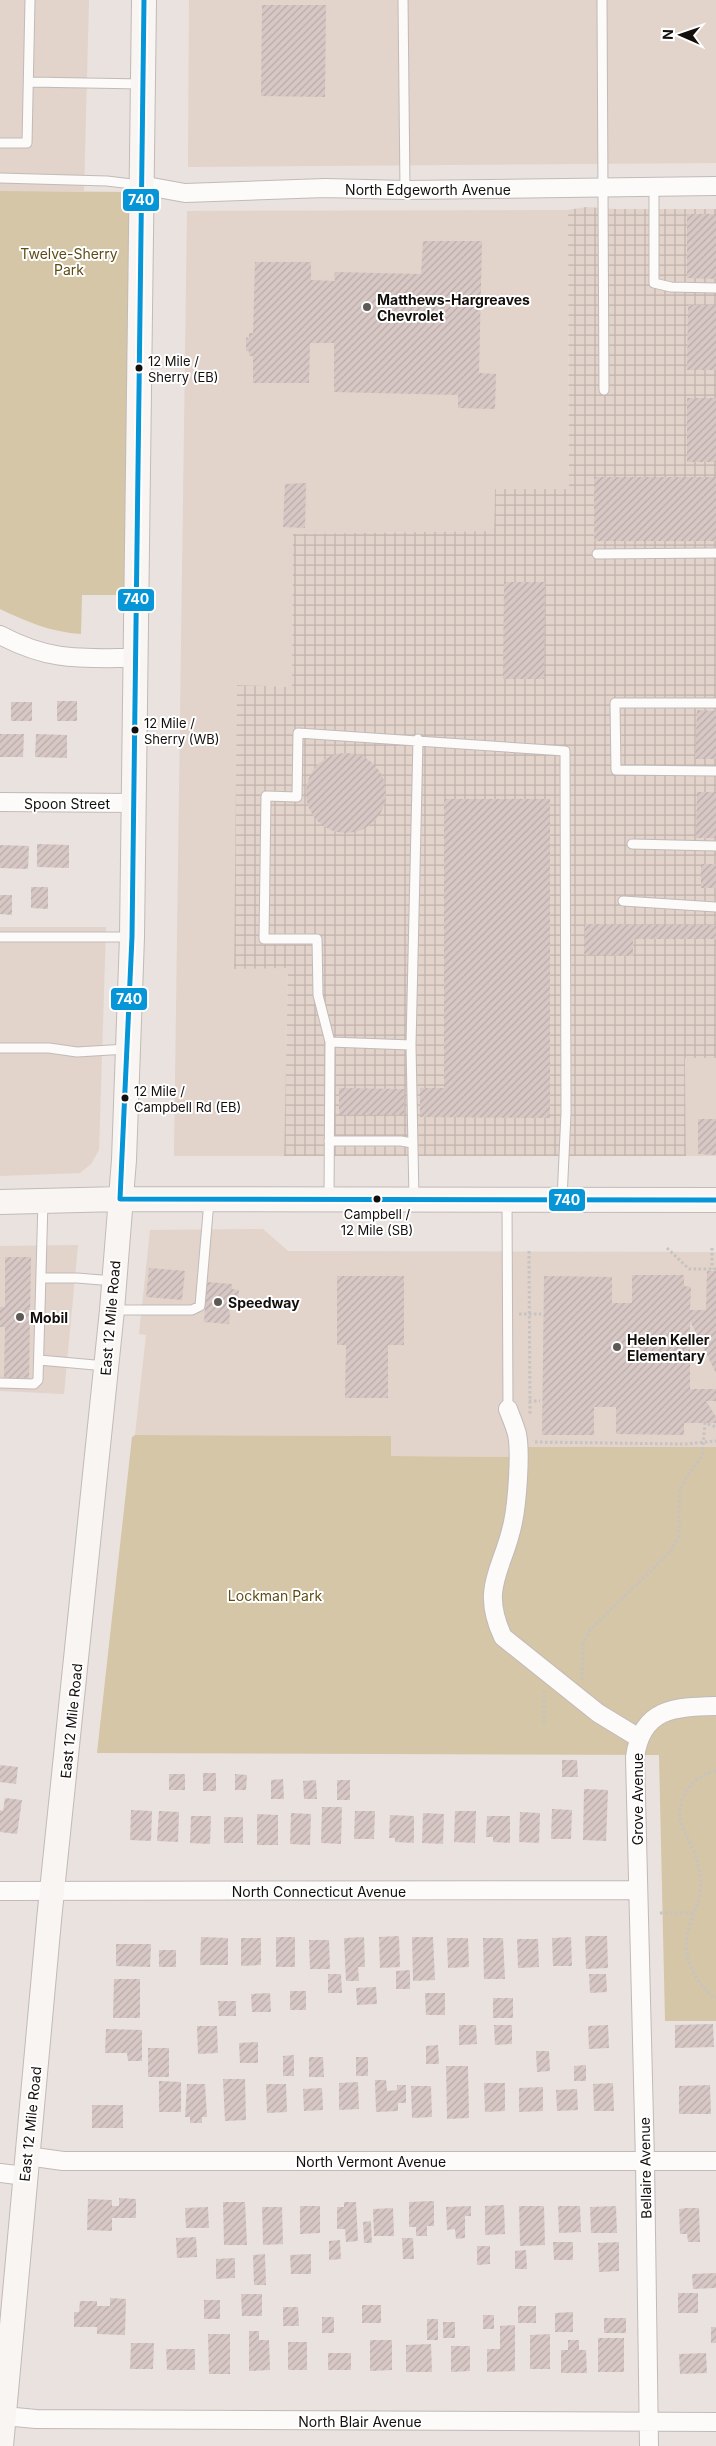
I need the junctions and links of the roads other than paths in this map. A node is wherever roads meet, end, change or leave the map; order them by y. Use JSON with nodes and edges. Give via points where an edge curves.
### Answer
{"nodes":[{"id":1,"x":30,"y":0,"type":"edge"},
{"id":2,"x":144,"y":0,"type":"edge"},
{"id":3,"x":403,"y":0,"type":"edge"},
{"id":4,"x":602,"y":0,"type":"edge"},
{"id":5,"x":29,"y":82,"type":"junction"},
{"id":6,"x":143,"y":84,"type":"junction"},
{"id":7,"x":0,"y":143,"type":"edge"},
{"id":8,"x":0,"y":178,"type":"edge"},
{"id":9,"x":141,"y":185,"type":"junction"},
{"id":10,"x":716,"y":186,"type":"edge"},
{"id":11,"x":654,"y":187,"type":"junction"},
{"id":12,"x":604,"y":188,"type":"junction"},
{"id":13,"x":405,"y":190,"type":"junction"},
{"id":14,"x":716,"y":288,"type":"edge"},
{"id":15,"x":604,"y":390,"type":"dead end"},
{"id":16,"x":716,"y":553,"type":"edge"},
{"id":17,"x":597,"y":554,"type":"dead end"},
{"id":18,"x":0,"y":635,"type":"edge"},
{"id":19,"x":136,"y":658,"type":"junction"},
{"id":20,"x":716,"y":703,"type":"edge"},
{"id":21,"x":418,"y":739,"type":"junction"},
{"id":22,"x":716,"y":771,"type":"edge"},
{"id":23,"x":0,"y":802,"type":"edge"},
{"id":24,"x":134,"y":803,"type":"junction"},
{"id":25,"x":632,"y":844,"type":"dead end"},
{"id":26,"x":716,"y":846,"type":"edge"},
{"id":27,"x":623,"y":901,"type":"dead end"},
{"id":28,"x":716,"y":907,"type":"edge"},
{"id":29,"x":0,"y":937,"type":"edge"},
{"id":30,"x":132,"y":937,"type":"junction"},
{"id":31,"x":330,"y":1042,"type":"junction"},
{"id":32,"x":411,"y":1045,"type":"junction"},
{"id":33,"x":0,"y":1048,"type":"edge"},
{"id":34,"x":127,"y":1049,"type":"junction"},
{"id":35,"x":329,"y":1140,"type":"junction"},
{"id":36,"x":412,"y":1143,"type":"junction"},
{"id":37,"x":120,"y":1199,"type":"junction"},
{"id":38,"x":209,"y":1199,"type":"junction"},
{"id":39,"x":330,"y":1200,"type":"junction"},
{"id":40,"x":414,"y":1200,"type":"junction"},
{"id":41,"x":507,"y":1200,"type":"junction"},
{"id":42,"x":562,"y":1200,"type":"junction"},
{"id":43,"x":716,"y":1200,"type":"edge"},
{"id":44,"x":42,"y":1201,"type":"junction"},
{"id":45,"x":0,"y":1202,"type":"edge"},
{"id":46,"x":41,"y":1278,"type":"junction"},
{"id":47,"x":114,"y":1282,"type":"junction"},
{"id":48,"x":112,"y":1310,"type":"junction"},
{"id":49,"x":39,"y":1360,"type":"junction"},
{"id":50,"x":106,"y":1366,"type":"junction"},
{"id":51,"x":0,"y":1383,"type":"edge"},
{"id":52,"x":508,"y":1409,"type":"joint"},
{"id":53,"x":716,"y":1706,"type":"edge"},
{"id":54,"x":639,"y":1738,"type":"junction"},
{"id":55,"x":638,"y":1890,"type":"junction"},
{"id":56,"x":0,"y":1891,"type":"edge"},
{"id":57,"x":53,"y":1892,"type":"junction"},
{"id":58,"x":645,"y":2161,"type":"junction"},
{"id":59,"x":716,"y":2161,"type":"edge"},
{"id":60,"x":26,"y":2166,"type":"junction"},
{"id":61,"x":0,"y":2173,"type":"edge"},
{"id":62,"x":4,"y":2416,"type":"junction"},
{"id":63,"x":648,"y":2422,"type":"junction"},
{"id":64,"x":716,"y":2422,"type":"edge"},
{"id":65,"x":1,"y":2446,"type":"edge"},
{"id":66,"x":649,"y":2446,"type":"edge"}],
"edges":[{"from":1,"to":5,"type":"lane"},
{"from":2,"to":6,"type":"main road","name":"East 12 Mile Road"},
{"from":3,"to":13,"type":"lane"},
{"from":4,"to":12,"type":"lane"},
{"from":5,"to":6,"type":"lane"},
{"from":5,"to":7,"type":"lane","via":[[27,143]]},
{"from":6,"to":9,"type":"main road","name":"East 12 Mile Road"},
{"from":8,"to":9,"type":"lane"},
{"from":9,"to":13,"type":"street","name":"North Edgeworth Avenue","via":[[185,193],[326,188]]},
{"from":9,"to":19,"type":"main road","name":"East 12 Mile Road"},
{"from":10,"to":11,"type":"street","name":"North Edgeworth Avenue"},
{"from":11,"to":12,"type":"street","name":"North Edgeworth Avenue"},
{"from":11,"to":14,"type":"lane","via":[[654,283],[671,288]]},
{"from":12,"to":13,"type":"street","name":"North Edgeworth Avenue"},
{"from":12,"to":15,"type":"lane"},
{"from":16,"to":17,"type":"lane"},
{"from":18,"to":19,"type":"street","via":[[47,655]]},
{"from":19,"to":24,"type":"main road","name":"East 12 Mile Road"},
{"from":20,"to":22,"type":"lane","via":[[615,703],[616,770]]},
{"from":21,"to":31,"type":"lane","via":[[298,733],[298,797],[266,796],[264,939],[317,939],[318,995]]},
{"from":21,"to":32,"type":"lane"},
{"from":21,"to":42,"type":"lane","via":[[566,751],[566,1113]]},
{"from":23,"to":24,"type":"street","name":"Spoon Street"},
{"from":24,"to":30,"type":"main road","name":"East 12 Mile Road"},
{"from":25,"to":26,"type":"lane"},
{"from":27,"to":28,"type":"lane"},
{"from":29,"to":30,"type":"lane"},
{"from":30,"to":34,"type":"main road","name":"East 12 Mile Road"},
{"from":31,"to":32,"type":"lane"},
{"from":31,"to":35,"type":"lane"},
{"from":32,"to":36,"type":"lane"},
{"from":33,"to":34,"type":"lane","via":[[49,1048],[77,1052]]},
{"from":34,"to":37,"type":"main road","name":"East 12 Mile Road"},
{"from":35,"to":36,"type":"lane"},
{"from":35,"to":39,"type":"lane"},
{"from":36,"to":40,"type":"lane"},
{"from":37,"to":38,"type":"main road"},
{"from":37,"to":44,"type":"main road"},
{"from":37,"to":47,"type":"main road","name":"East 12 Mile Road"},
{"from":38,"to":39,"type":"main road"},
{"from":38,"to":48,"type":"lane","via":[[200,1306],[192,1310]]},
{"from":39,"to":40,"type":"main road"},
{"from":40,"to":41,"type":"main road"},
{"from":41,"to":42,"type":"main road"},
{"from":41,"to":52,"type":"lane"},
{"from":42,"to":43,"type":"main road"},
{"from":44,"to":45,"type":"main road"},
{"from":44,"to":46,"type":"lane"},
{"from":46,"to":47,"type":"lane"},
{"from":46,"to":49,"type":"lane"},
{"from":47,"to":48,"type":"main road","name":"East 12 Mile Road"},
{"from":48,"to":50,"type":"main road","name":"East 12 Mile Road"},
{"from":49,"to":50,"type":"lane"},
{"from":49,"to":51,"type":"lane","via":[[38,1380],[34,1384]]},
{"from":50,"to":57,"type":"main road","name":"East 12 Mile Road"},
{"from":52,"to":54,"type":"street","via":[[518,1435],[517,1499],[513,1524],[492,1592],[494,1619],[503,1637],[612,1724]]},
{"from":53,"to":54,"type":"street","name":"Grove Avenue","via":[[668,1710],[648,1723]]},
{"from":54,"to":55,"type":"street","name":"Grove Avenue","via":[[635,1758]]},
{"from":55,"to":57,"type":"street","name":"North Connecticut Avenue"},
{"from":55,"to":58,"type":"street","name":"Bellaire Avenue"},
{"from":56,"to":57,"type":"street","name":"North Connecticut Avenue"},
{"from":57,"to":60,"type":"main road","name":"East 12 Mile Road"},
{"from":58,"to":59,"type":"street","name":"North Vermont Avenue"},
{"from":58,"to":60,"type":"street","name":"North Vermont Avenue","via":[[54,2160]]},
{"from":58,"to":63,"type":"street","name":"Bellaire Avenue"},
{"from":60,"to":61,"type":"street","name":"North Vermont Avenue"},
{"from":60,"to":62,"type":"main road","name":"East 12 Mile Road"},
{"from":62,"to":63,"type":"street","name":"North Blair Avenue","via":[[27,2419]]},
{"from":62,"to":65,"type":"main road","name":"East 12 Mile Road"},
{"from":63,"to":64,"type":"street","name":"North Blair Avenue"},
{"from":63,"to":66,"type":"street","name":"Bellaire Avenue"}]}
